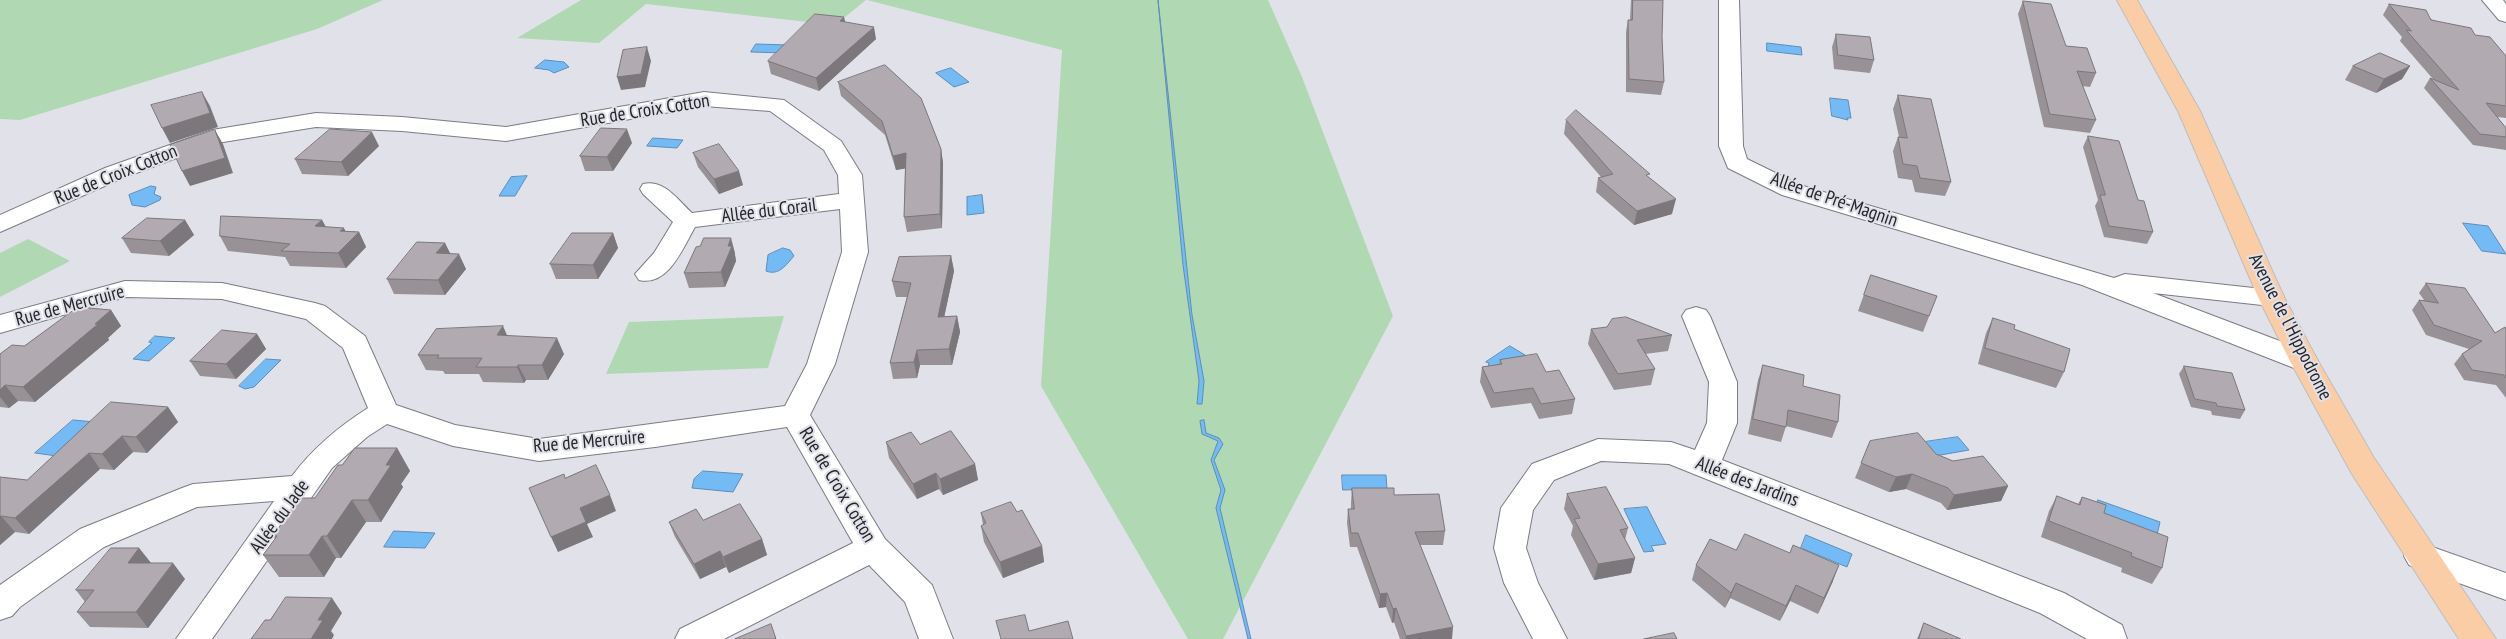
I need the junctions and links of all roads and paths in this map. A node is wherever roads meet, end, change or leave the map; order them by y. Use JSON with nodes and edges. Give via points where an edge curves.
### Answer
{"nodes":[{"id":1,"x":1729,"y":0,"type":"edge"},
{"id":2,"x":2127,"y":0,"type":"edge"},
{"id":3,"x":2492,"y":0,"type":"edge"},
{"id":4,"x":2506,"y":16,"type":"edge"},
{"id":5,"x":652,"y":189,"type":"dead end"},
{"id":6,"x":852,"y":200,"type":"junction"},
{"id":7,"x":686,"y":221,"type":"junction"},
{"id":8,"x":0,"y":224,"type":"edge"},
{"id":9,"x":648,"y":274,"type":"dead end"},
{"id":10,"x":2091,"y":279,"type":"junction"},
{"id":11,"x":2271,"y":296,"type":"junction"},
{"id":12,"x":1696,"y":316,"type":"dead end"},
{"id":13,"x":0,"y":324,"type":"edge"},
{"id":14,"x":2304,"y":361,"type":"junction"},
{"id":15,"x":384,"y":412,"type":"junction"},
{"id":16,"x":795,"y":415,"type":"junction"},
{"id":17,"x":1704,"y":465,"type":"junction"},
{"id":18,"x":302,"y":487,"type":"junction"},
{"id":19,"x":873,"y":548,"type":"junction"},
{"id":20,"x":2421,"y":556,"type":"junction"},
{"id":21,"x":2506,"y":587,"type":"edge"},
{"id":22,"x":0,"y":606,"type":"edge"},
{"id":23,"x":193,"y":639,"type":"edge"},
{"id":24,"x":692,"y":639,"type":"edge"},
{"id":25,"x":936,"y":639,"type":"edge"},
{"id":26,"x":1550,"y":639,"type":"edge"},
{"id":27,"x":2110,"y":639,"type":"edge"},
{"id":28,"x":2479,"y":639,"type":"edge"}],
"edges":[{"from":1,"to":10,"type":"street","name":"Allée de Pré-Magnin","via":[[1731,146],[1736,163],[1791,190]]},
{"from":2,"to":11,"type":"main road","name":"Avenue de l'Hippodrome","via":[[2189,111]]},
{"from":3,"to":4,"type":"street"},
{"from":5,"to":7,"type":"street"},
{"from":6,"to":7,"type":"street","name":"Allée du Corail"},
{"from":6,"to":8,"type":"street","name":"Rue de Croix Cotton","via":[[850,175],[833,146],[776,105],[704,99],[506,134],[316,120],[212,137],[114,173]]},
{"from":6,"to":16,"type":"street","name":"Rue de Croix Cotton","via":[[856,252],[821,364]]},
{"from":7,"to":9,"type":"street","via":[[664,258]]},
{"from":10,"to":11,"type":"street","name":"Allée de Pré-Magnin"},
{"from":10,"to":14,"type":"street","name":"Allée de Pré-Magnin"},
{"from":11,"to":14,"type":"main road","name":"Avenue de l'Hippodrome"},
{"from":12,"to":17,"type":"street","via":[[1723,382],[1722,422]]},
{"from":13,"to":15,"type":"street","name":"Rue de Mercruire","via":[[125,289],[222,291],[315,312],[355,343]]},
{"from":14,"to":20,"type":"main road","name":"Avenue de l'Hippodrome","via":[[2362,466]]},
{"from":15,"to":16,"type":"street","name":"Rue de Mercruire","via":[[453,435],[539,450]]},
{"from":15,"to":18,"type":"street","name":"Allée du Jade","via":[[356,430],[321,460]]},
{"from":16,"to":19,"type":"street","name":"Rue de Croix Cotton"},
{"from":17,"to":26,"type":"street","name":"Allée des Jardins","via":[[1671,453],[1598,450],[1543,472],[1517,508],[1510,548],[1521,583]]},
{"from":17,"to":27,"type":"street","name":"Allée des Jardins","via":[[2052,603],[2110,636]]},
{"from":18,"to":22,"type":"street","via":[[193,496],[92,538]]},
{"from":18,"to":23,"type":"street","name":"Allée du Jade"},
{"from":19,"to":24,"type":"street"},
{"from":19,"to":25,"type":"street","name":"Rue de Croix Cotton","via":[[920,595]]},
{"from":20,"to":21,"type":"street"},
{"from":20,"to":28,"type":"main road","name":"Avenue de l'Hippodrome","via":[[2460,617]]}]}
